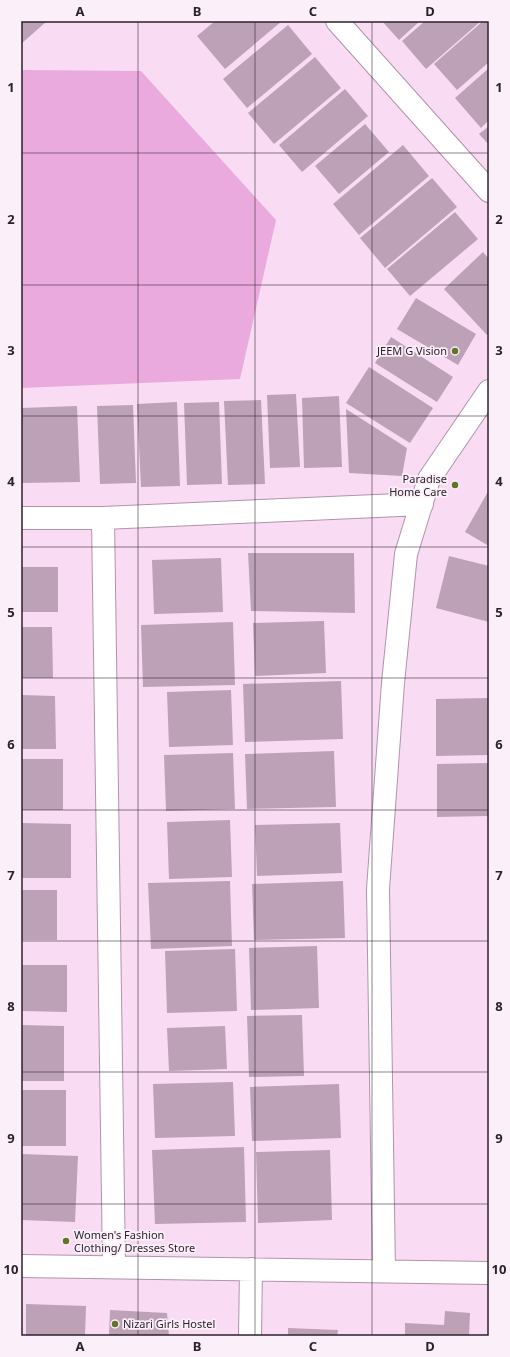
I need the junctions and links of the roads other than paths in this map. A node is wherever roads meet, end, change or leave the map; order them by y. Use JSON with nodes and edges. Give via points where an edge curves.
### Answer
{"nodes":[{"id":1,"x":337,"y":21,"type":"edge"},
{"id":2,"x":489,"y":191,"type":"edge"},
{"id":3,"x":489,"y":391,"type":"edge"},
{"id":4,"x":422,"y":504,"type":"junction"},
{"id":5,"x":21,"y":518,"type":"edge"},
{"id":6,"x":103,"y":518,"type":"junction"},
{"id":7,"x":21,"y":1266,"type":"edge"},
{"id":8,"x":114,"y":1267,"type":"junction"},
{"id":9,"x":250,"y":1269,"type":"junction"},
{"id":10,"x":384,"y":1271,"type":"junction"},
{"id":11,"x":489,"y":1273,"type":"edge"},
{"id":12,"x":250,"y":1336,"type":"edge"}],
"edges":[{"from":1,"to":2,"type":"street"},
{"from":3,"to":4,"type":"street","via":[[429,479]]},
{"from":4,"to":6,"type":"street"},
{"from":4,"to":10,"type":"street","via":[[406,554],[393,683],[378,889]]},
{"from":5,"to":6,"type":"street"},
{"from":6,"to":8,"type":"street"},
{"from":7,"to":8,"type":"street"},
{"from":8,"to":9,"type":"street"},
{"from":9,"to":10,"type":"street"},
{"from":9,"to":12,"type":"street"},
{"from":10,"to":11,"type":"street"}]}
